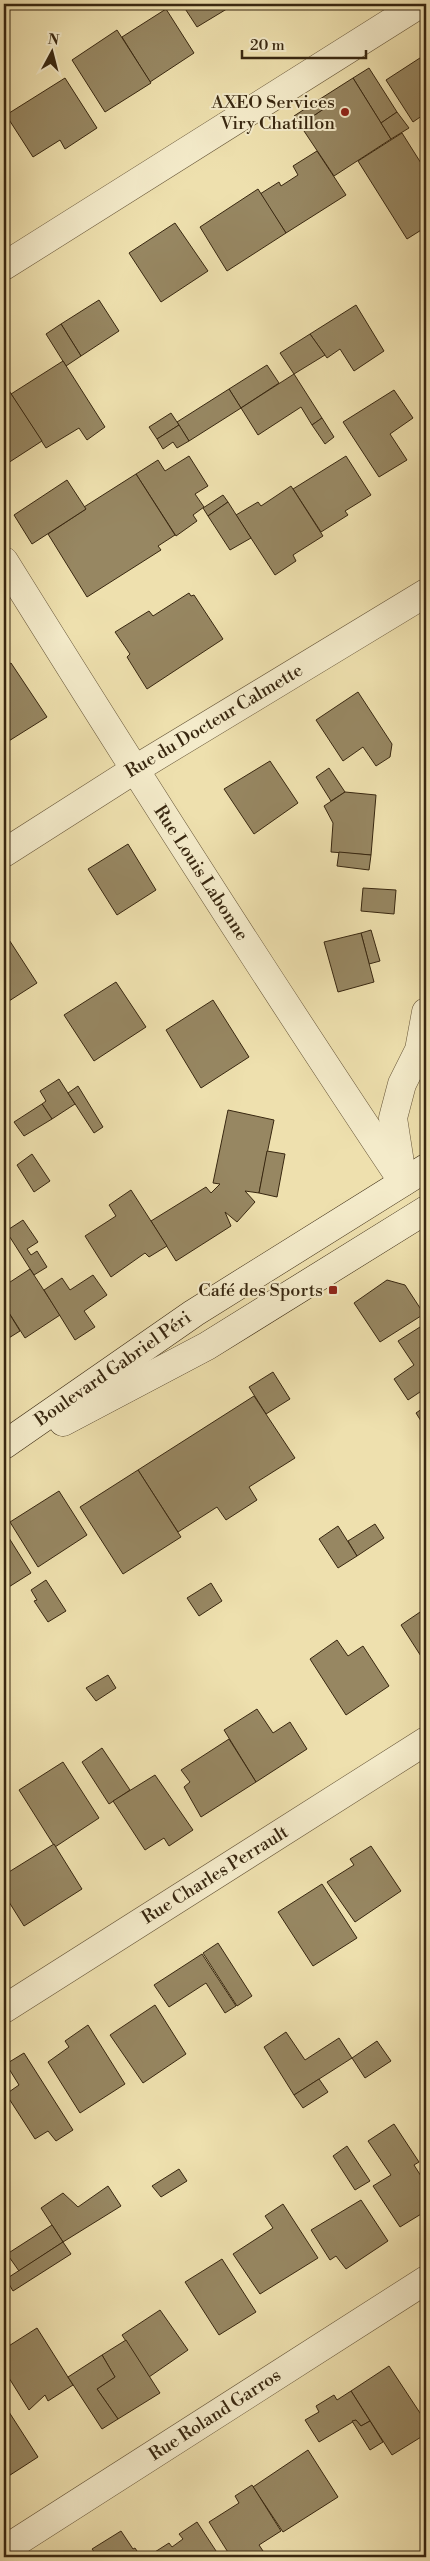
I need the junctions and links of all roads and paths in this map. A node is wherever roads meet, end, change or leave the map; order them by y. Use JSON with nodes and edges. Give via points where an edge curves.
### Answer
{"nodes":[{"id":1,"x":420,"y":4,"type":"edge"},
{"id":2,"x":4,"y":266,"type":"edge"},
{"id":3,"x":4,"y":561,"type":"edge"},
{"id":4,"x":426,"y":593,"type":"edge"},
{"id":5,"x":134,"y":770,"type":"junction"},
{"id":6,"x":4,"y":853,"type":"edge"},
{"id":7,"x":426,"y":1012,"type":"edge"},
{"id":8,"x":426,"y":1168,"type":"edge"},
{"id":9,"x":403,"y":1182,"type":"junction"},
{"id":10,"x":425,"y":1214,"type":"edge"},
{"id":11,"x":4,"y":1445,"type":"edge"},
{"id":12,"x":4,"y":1453,"type":"edge"},
{"id":13,"x":426,"y":1741,"type":"edge"},
{"id":14,"x":4,"y":2009,"type":"edge"},
{"id":15,"x":426,"y":2280,"type":"edge"},
{"id":16,"x":4,"y":2550,"type":"edge"}],
"edges":[{"from":1,"to":2,"type":"street"},
{"from":3,"to":5,"type":"street","name":"Rue Louis Labonne"},
{"from":4,"to":5,"type":"street","name":"Rue du Docteur Calmette"},
{"from":5,"to":6,"type":"street","name":"Rue du Docteur Calmette"},
{"from":5,"to":9,"type":"street","name":"Rue Louis Labonne","via":[[331,1077]]},
{"from":7,"to":9,"type":"street","via":[[419,1050],[402,1084],[393,1118]]},
{"from":8,"to":9,"type":"street","name":"Boulevard Gabriel Péri"},
{"from":9,"to":10,"type":"street","name":"Rue Louis Labonne"},
{"from":9,"to":11,"type":"street","name":"Boulevard Gabriel Péri","via":[[194,1313]]},
{"from":10,"to":12,"type":"street","name":"Boulevard Gabriel Péri","via":[[207,1346]]},
{"from":13,"to":14,"type":"street","name":"Rue Charles Perrault"},
{"from":15,"to":16,"type":"street","name":"Rue Roland Garros"}]}
